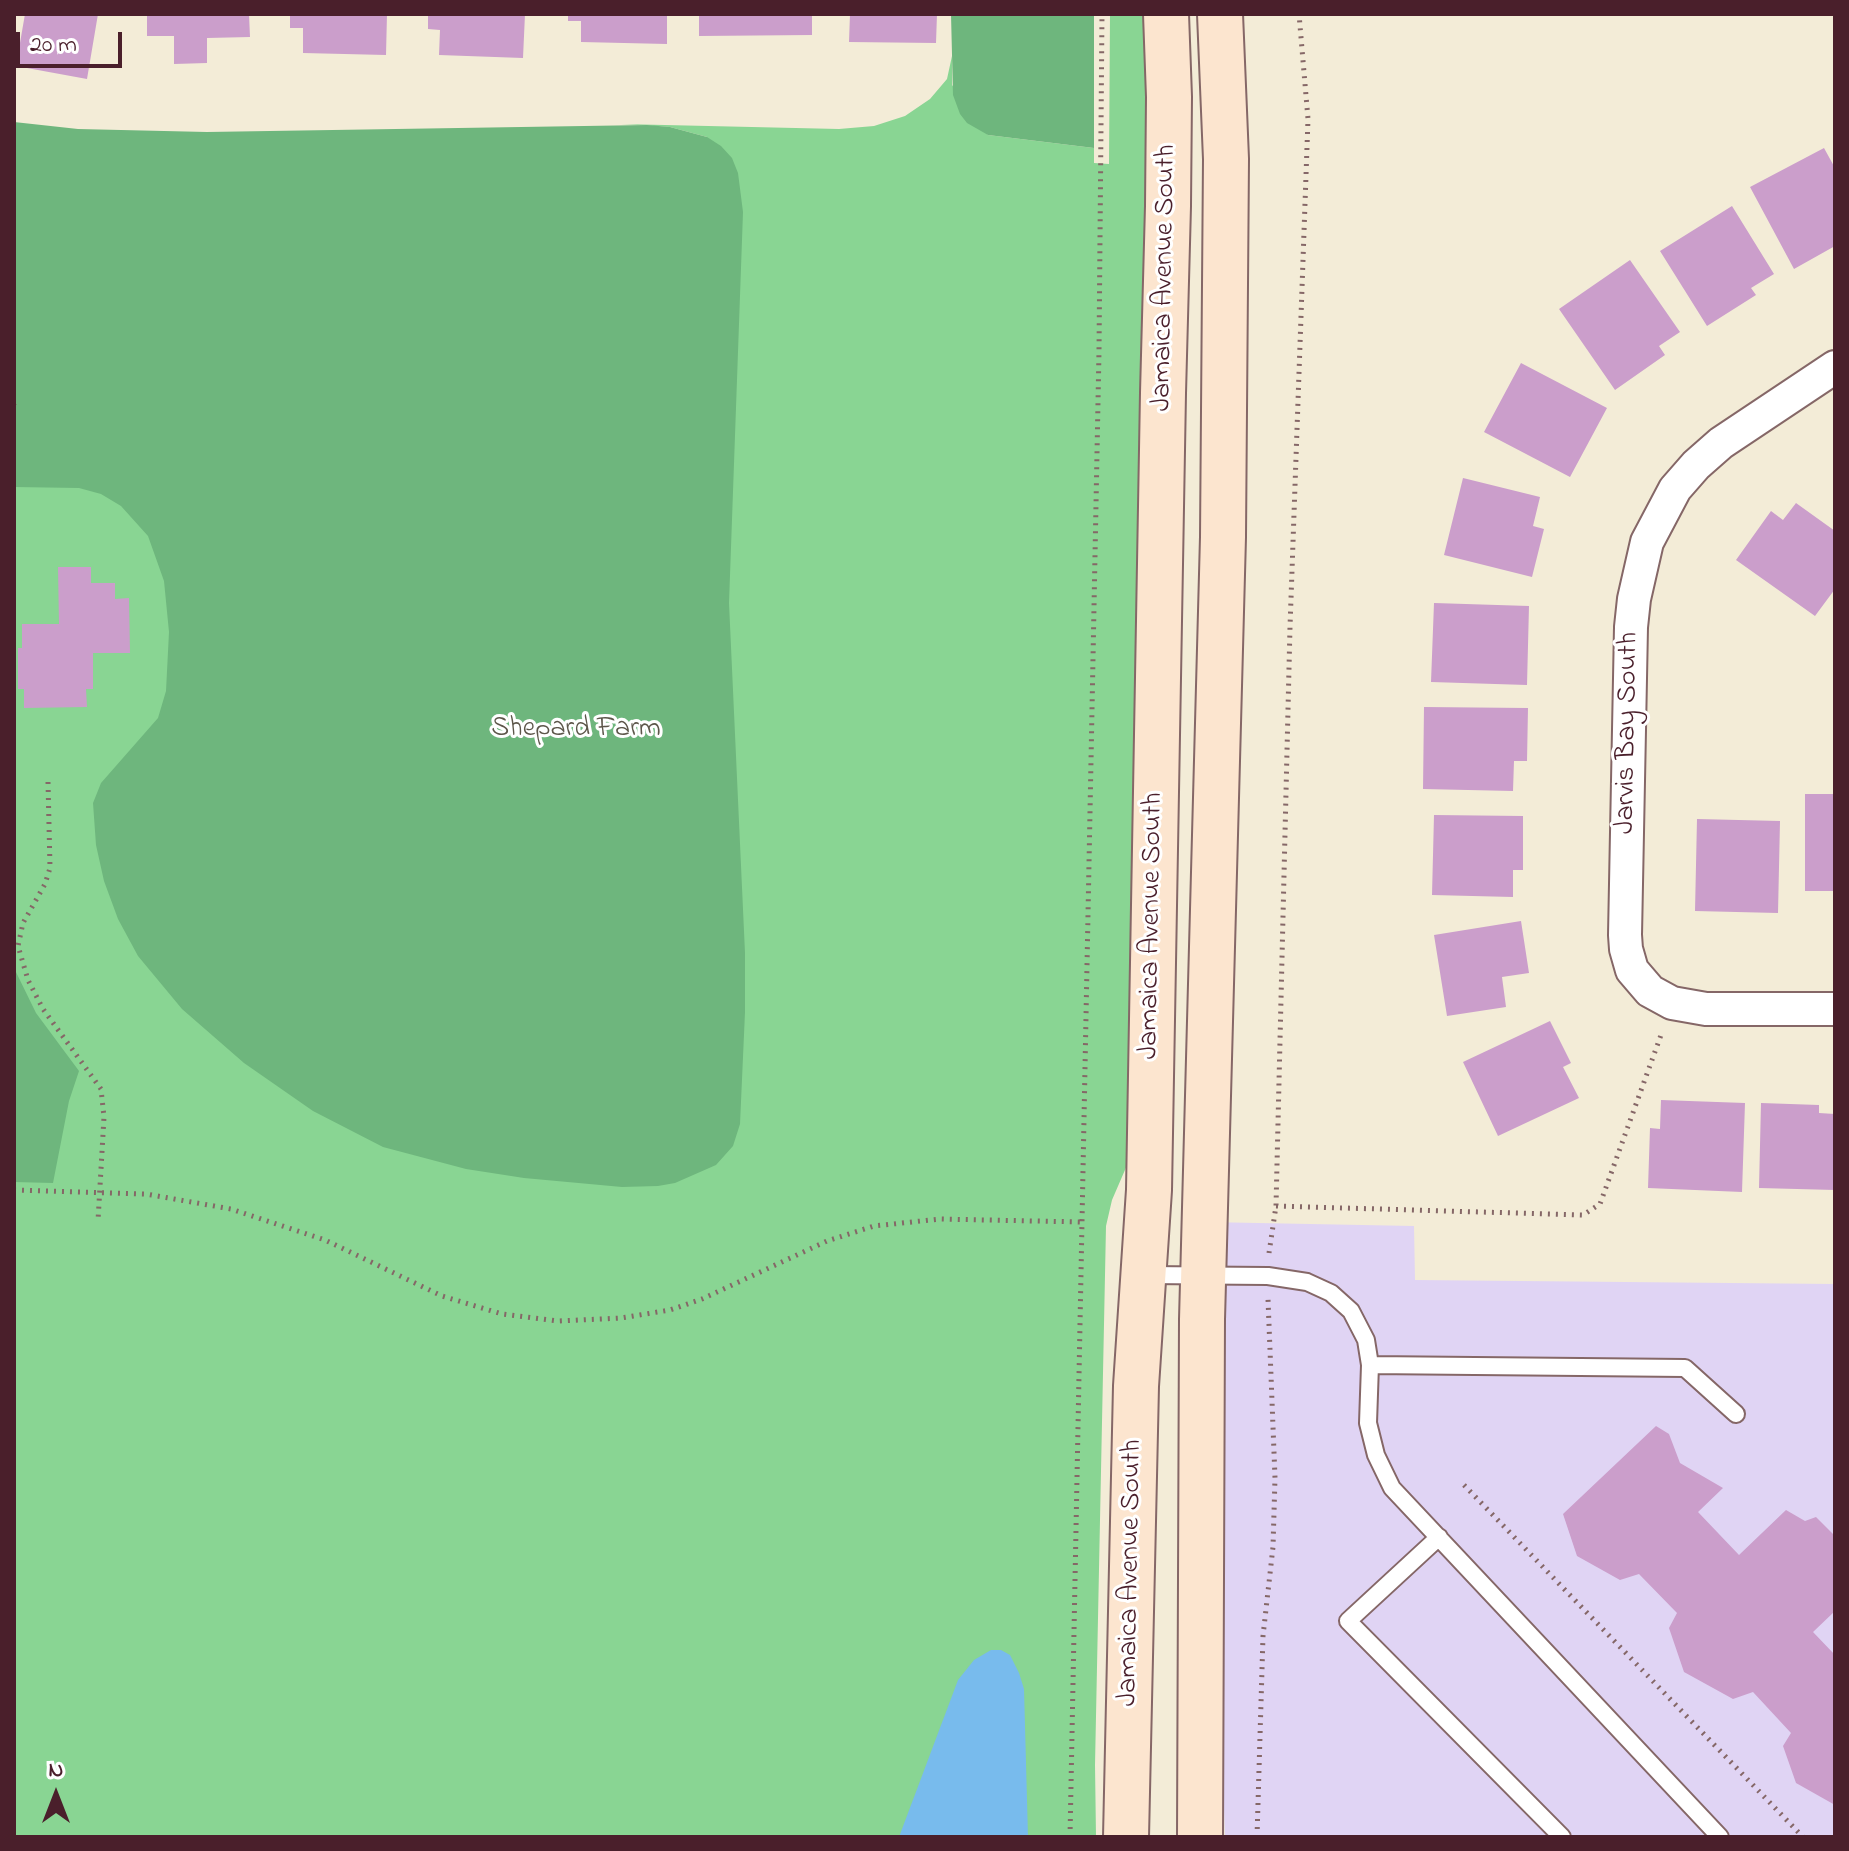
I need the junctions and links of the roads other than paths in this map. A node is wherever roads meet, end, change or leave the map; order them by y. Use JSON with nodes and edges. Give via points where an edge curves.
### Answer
{"nodes":[{"id":1,"x":1166,"y":14,"type":"edge"},
{"id":2,"x":1220,"y":14,"type":"edge"},
{"id":3,"x":1835,"y":367,"type":"edge"},
{"id":4,"x":1835,"y":1009,"type":"edge"},
{"id":5,"x":1145,"y":1275,"type":"junction"},
{"id":6,"x":1204,"y":1276,"type":"junction"},
{"id":7,"x":1370,"y":1365,"type":"junction"},
{"id":8,"x":1736,"y":1414,"type":"dead end"},
{"id":9,"x":1439,"y":1537,"type":"junction"},
{"id":10,"x":1126,"y":1837,"type":"edge"},
{"id":11,"x":1200,"y":1837,"type":"edge"},
{"id":12,"x":1562,"y":1837,"type":"edge"},
{"id":13,"x":1720,"y":1837,"type":"edge"}],
"edges":[{"from":1,"to":5,"type":"street","name":"Jamaica Avenue South","via":[[1168,206]]},
{"from":2,"to":6,"type":"street","name":"Jamaica Avenue South","via":[[1226,159],[1223,537]]},
{"from":3,"to":4,"type":"street","name":"Jarvis Bay South","via":[[1696,465],[1675,489],[1647,542],[1631,627],[1626,949],[1639,980],[1672,1003],[1706,1009]]},
{"from":5,"to":6,"type":"lane"},
{"from":5,"to":10,"type":"street","name":"Jamaica Avenue South","via":[[1136,1386]]},
{"from":6,"to":7,"type":"lane","via":[[1268,1276],[1307,1282],[1331,1293],[1362,1329]]},
{"from":6,"to":11,"type":"street","name":"Jamaica Avenue South"},
{"from":7,"to":8,"type":"lane","via":[[1685,1368]]},
{"from":7,"to":9,"type":"lane","via":[[1368,1423],[1376,1455],[1392,1488]]},
{"from":9,"to":12,"type":"lane","via":[[1348,1621]]},
{"from":9,"to":13,"type":"lane"}]}
